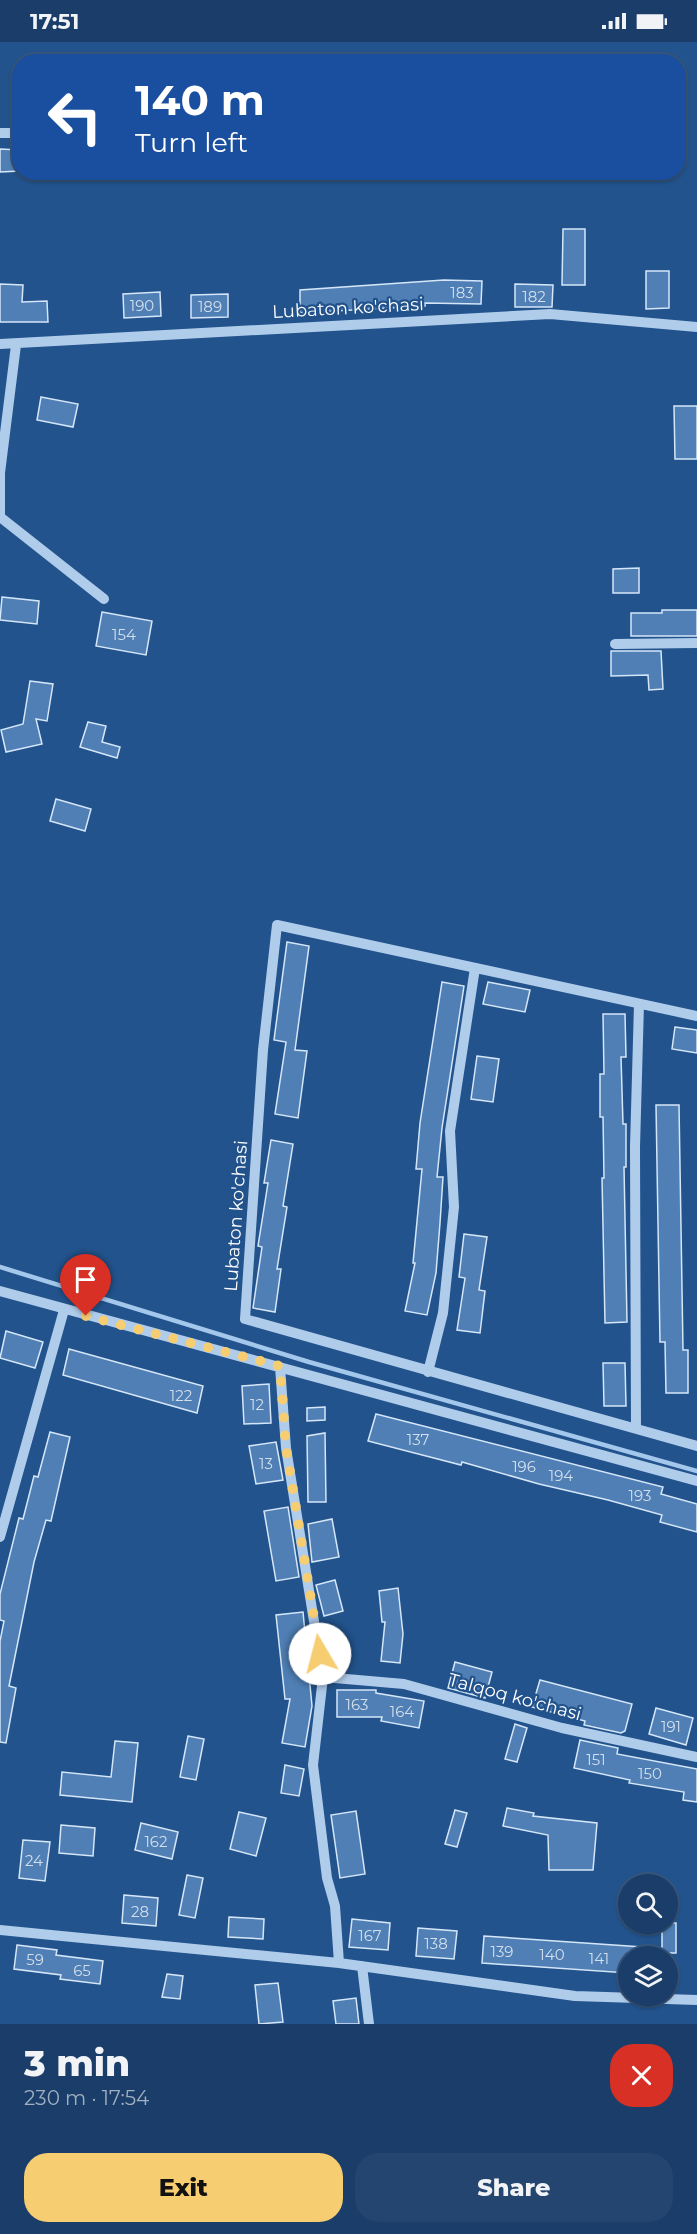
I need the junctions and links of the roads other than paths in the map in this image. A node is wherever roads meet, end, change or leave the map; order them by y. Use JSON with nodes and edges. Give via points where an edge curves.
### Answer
{"nodes":[{"id":1,"x":697,"y":327,"type":"edge"},
{"id":2,"x":0,"y":344,"type":"edge"},
{"id":3,"x":16,"y":345,"type":"junction"},
{"id":4,"x":104,"y":599,"type":"dead end"},
{"id":5,"x":697,"y":643,"type":"edge"},
{"id":6,"x":615,"y":644,"type":"dead end"},
{"id":7,"x":475,"y":968,"type":"junction"},
{"id":8,"x":639,"y":1004,"type":"junction"},
{"id":9,"x":697,"y":1016,"type":"edge"},
{"id":10,"x":0,"y":1291,"type":"edge"},
{"id":11,"x":64,"y":1310,"type":"junction"},
{"id":12,"x":280,"y":1366,"type":"junction"},
{"id":13,"x":428,"y":1372,"type":"junction"},
{"id":14,"x":636,"y":1427,"type":"junction"},
{"id":15,"x":697,"y":1446,"type":"edge"},
{"id":16,"x":697,"y":1481,"type":"edge"},
{"id":17,"x":2,"y":1526,"type":"edge"},
{"id":18,"x":0,"y":1537,"type":"edge"},
{"id":19,"x":323,"y":1677,"type":"junction"},
{"id":20,"x":697,"y":1757,"type":"edge"},
{"id":21,"x":0,"y":1930,"type":"edge"},
{"id":22,"x":339,"y":1963,"type":"junction"},
{"id":23,"x":362,"y":1966,"type":"junction"},
{"id":24,"x":697,"y":2000,"type":"edge"},
{"id":25,"x":369,"y":2024,"type":"edge"}],
"edges":[{"from":1,"to":3,"type":"street","name":"Lubaton ko'chasi","via":[[550,314]]},
{"from":2,"to":3,"type":"street","name":"Lubaton ko'chasi"},
{"from":3,"to":4,"type":"street","via":[[0,473],[0,517]]},
{"from":5,"to":6,"type":"street"},
{"from":7,"to":8,"type":"street"},
{"from":7,"to":13,"type":"street","via":[[450,1131],[454,1207],[443,1313]]},
{"from":7,"to":13,"type":"street","name":"Lubaton ko'chasi","via":[[277,925],[263,1050],[245,1319]]},
{"from":8,"to":9,"type":"street"},
{"from":8,"to":14,"type":"street"},
{"from":10,"to":11,"type":"street"},
{"from":11,"to":12,"type":"street"},
{"from":11,"to":17,"type":"street"},
{"from":12,"to":16,"type":"street"},
{"from":12,"to":19,"type":"street","via":[[286,1448]]},
{"from":13,"to":14,"type":"street","name":"Lubaton ko'chasi"},
{"from":14,"to":15,"type":"street","name":"Lubaton ko'chasi"},
{"from":17,"to":18,"type":"street"},
{"from":19,"to":20,"type":"street","name":"Talqoq ko'chasi","via":[[404,1684],[562,1728]]},
{"from":19,"to":22,"type":"street","via":[[313,1765],[327,1878],[335,1906]]},
{"from":21,"to":22,"type":"street"},
{"from":22,"to":23,"type":"street"},
{"from":23,"to":24,"type":"street","via":[[575,1996]]},
{"from":23,"to":25,"type":"street"}]}
